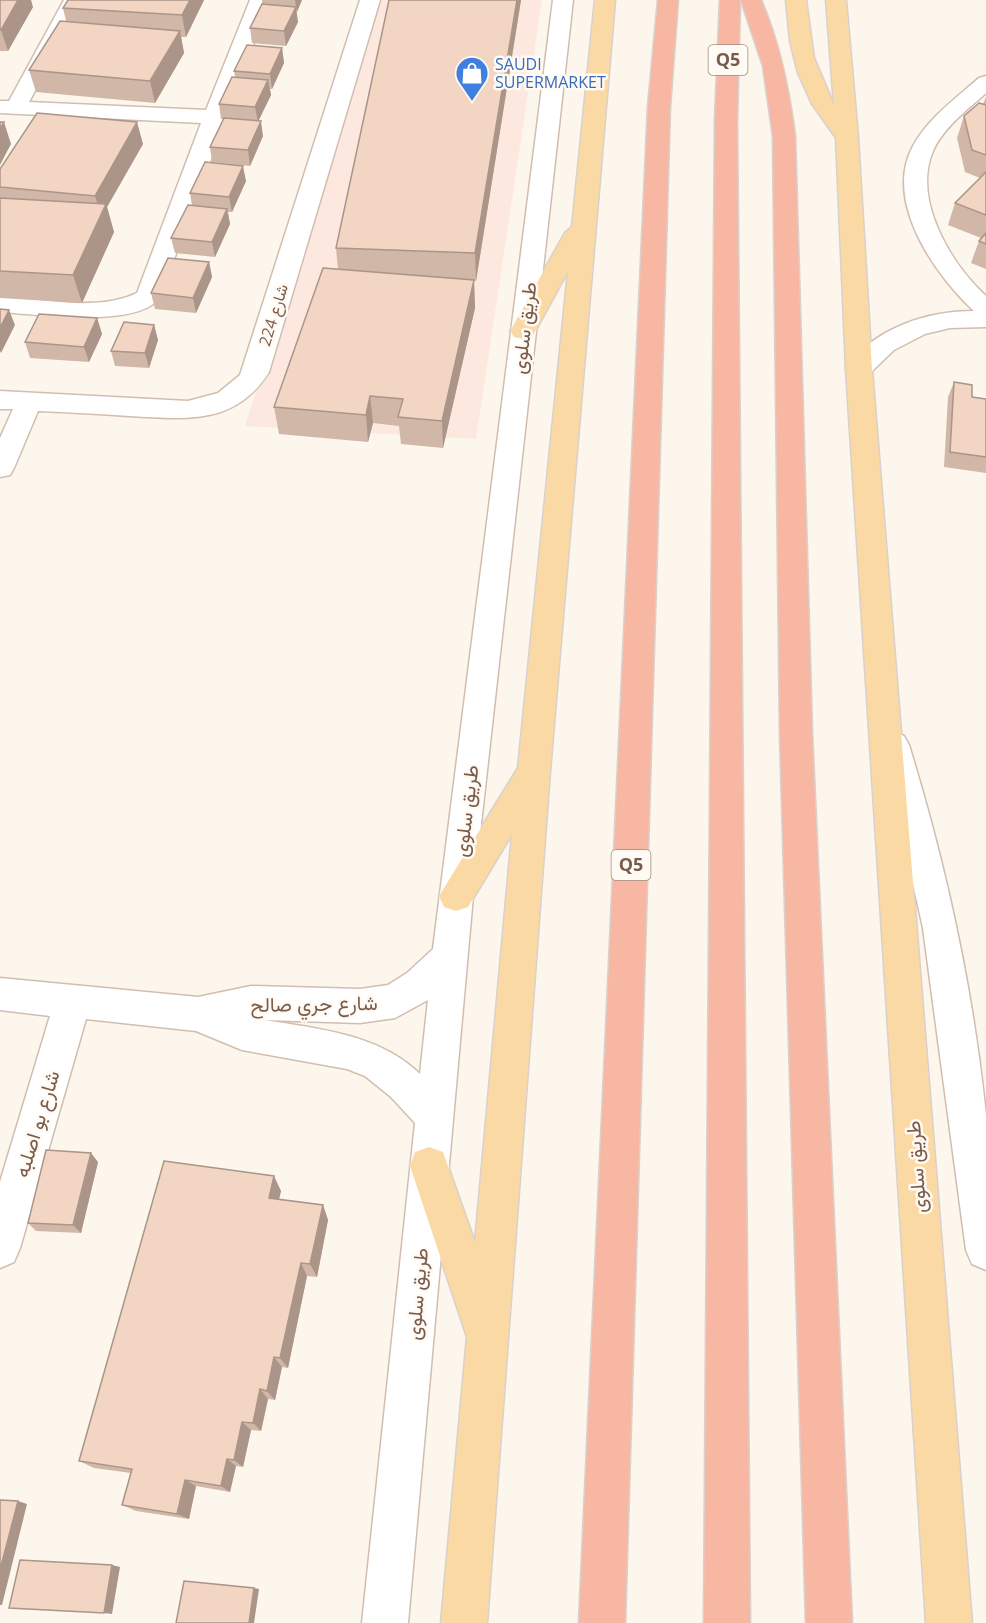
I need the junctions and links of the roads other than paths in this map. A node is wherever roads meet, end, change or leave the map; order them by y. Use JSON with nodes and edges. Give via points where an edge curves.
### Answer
{"nodes":[{"id":1,"x":74,"y":0,"type":"edge"},
{"id":2,"x":260,"y":0,"type":"edge"},
{"id":3,"x":370,"y":0,"type":"edge"},
{"id":4,"x":563,"y":0,"type":"edge"},
{"id":5,"x":605,"y":0,"type":"edge"},
{"id":6,"x":668,"y":0,"type":"edge"},
{"id":7,"x":730,"y":0,"type":"edge"},
{"id":8,"x":752,"y":0,"type":"edge"},
{"id":9,"x":796,"y":0,"type":"edge"},
{"id":10,"x":836,"y":0,"type":"edge"},
{"id":11,"x":986,"y":82,"type":"edge"},
{"id":12,"x":8,"y":107,"type":"edge"},
{"id":13,"x":214,"y":117,"type":"junction"},
{"id":14,"x":847,"y":137,"type":"junction"},
{"id":15,"x":584,"y":221,"type":"junction"},
{"id":16,"x":0,"y":304,"type":"edge"},
{"id":17,"x":986,"y":309,"type":"edge"},
{"id":18,"x":986,"y":319,"type":"edge"},
{"id":19,"x":523,"y":331,"type":"junction"},
{"id":20,"x":859,"y":369,"type":"junction"},
{"id":21,"x":0,"y":400,"type":"edge"},
{"id":22,"x":29,"y":402,"type":"junction"},
{"id":23,"x":0,"y":468,"type":"edge"},
{"id":24,"x":884,"y":711,"type":"junction"},
{"id":25,"x":534,"y":771,"type":"junction"},
{"id":26,"x":456,"y":896,"type":"junction"},
{"id":27,"x":450,"y":956,"type":"junction"},
{"id":28,"x":0,"y":994,"type":"edge"},
{"id":29,"x":73,"y":1001,"type":"junction"},
{"id":30,"x":198,"y":1014,"type":"junction"},
{"id":31,"x":433,"y":1115,"type":"junction"},
{"id":32,"x":429,"y":1166,"type":"junction"},
{"id":33,"x":985,"y":1227,"type":"edge"},
{"id":34,"x":0,"y":1248,"type":"edge"},
{"id":35,"x":487,"y":1340,"type":"junction"},
{"id":36,"x":385,"y":1623,"type":"edge"},
{"id":37,"x":464,"y":1623,"type":"edge"},
{"id":38,"x":602,"y":1623,"type":"edge"},
{"id":39,"x":727,"y":1623,"type":"edge"},
{"id":40,"x":829,"y":1623,"type":"edge"},
{"id":41,"x":949,"y":1623,"type":"edge"}],
"edges":[{"from":1,"to":12,"type":"street"},
{"from":2,"to":13,"type":"street"},
{"from":3,"to":22,"type":"street","name":"شارع 224","via":[[256,372],[247,387],[212,407],[188,410]]},
{"from":4,"to":19,"type":"street","name":"طريق سلوى"},
{"from":5,"to":15,"type":"main road"},
{"from":6,"to":38,"type":"highway","number":"Q5","via":[[659,107]]},
{"from":7,"to":39,"type":"highway","number":"Q5","via":[[726,121]]},
{"from":8,"to":40,"type":"highway","via":[[779,89],[784,136],[796,733]]},
{"from":9,"to":14,"type":"main road","via":[[800,46],[809,81],[818,100]]},
{"from":10,"to":14,"type":"main road","name":"طريق سلوى"},
{"from":11,"to":17,"type":"street","via":[[934,132],[917,164],[923,220],[933,250],[958,284]]},
{"from":12,"to":13,"type":"street"},
{"from":13,"to":16,"type":"street","via":[[148,297],[115,310]]},
{"from":14,"to":20,"type":"main road","name":"طريق سلوى"},
{"from":15,"to":19,"type":"main road"},
{"from":15,"to":25,"type":"main road"},
{"from":18,"to":20,"type":"street","via":[[937,322],[912,329],[881,346]]},
{"from":19,"to":26,"type":"street","name":"طريق سلوى"},
{"from":20,"to":24,"type":"main road","name":"طريق سلوى"},
{"from":21,"to":22,"type":"street","name":"شارع 224"},
{"from":22,"to":23,"type":"street"},
{"from":24,"to":33,"type":"street","name":"طريق سلوى","via":[[916,825],[939,928]]},
{"from":24,"to":41,"type":"main road","name":"طريق سلوى"},
{"from":25,"to":26,"type":"main road"},
{"from":25,"to":35,"type":"main road"},
{"from":26,"to":27,"type":"street","name":"طريق سلوى"},
{"from":27,"to":30,"type":"street","name":"شارع جري صالح","via":[[420,985],[395,1001],[360,1006],[251,1004]]},
{"from":27,"to":31,"type":"street","name":"طريق سلوى"},
{"from":28,"to":29,"type":"street","name":"شارع جري صالح"},
{"from":29,"to":30,"type":"street","name":"شارع جري صالح"},
{"from":29,"to":34,"type":"street","name":"شارع بو اصلبه"},
{"from":30,"to":31,"type":"street","name":"شارع جري صالح","via":[[242,1033],[348,1052],[378,1064],[404,1084]]},
{"from":31,"to":32,"type":"street","name":"طريق سلوى"},
{"from":32,"to":35,"type":"main road"},
{"from":32,"to":36,"type":"street","name":"طريق سلوى"},
{"from":35,"to":37,"type":"main road"}]}
